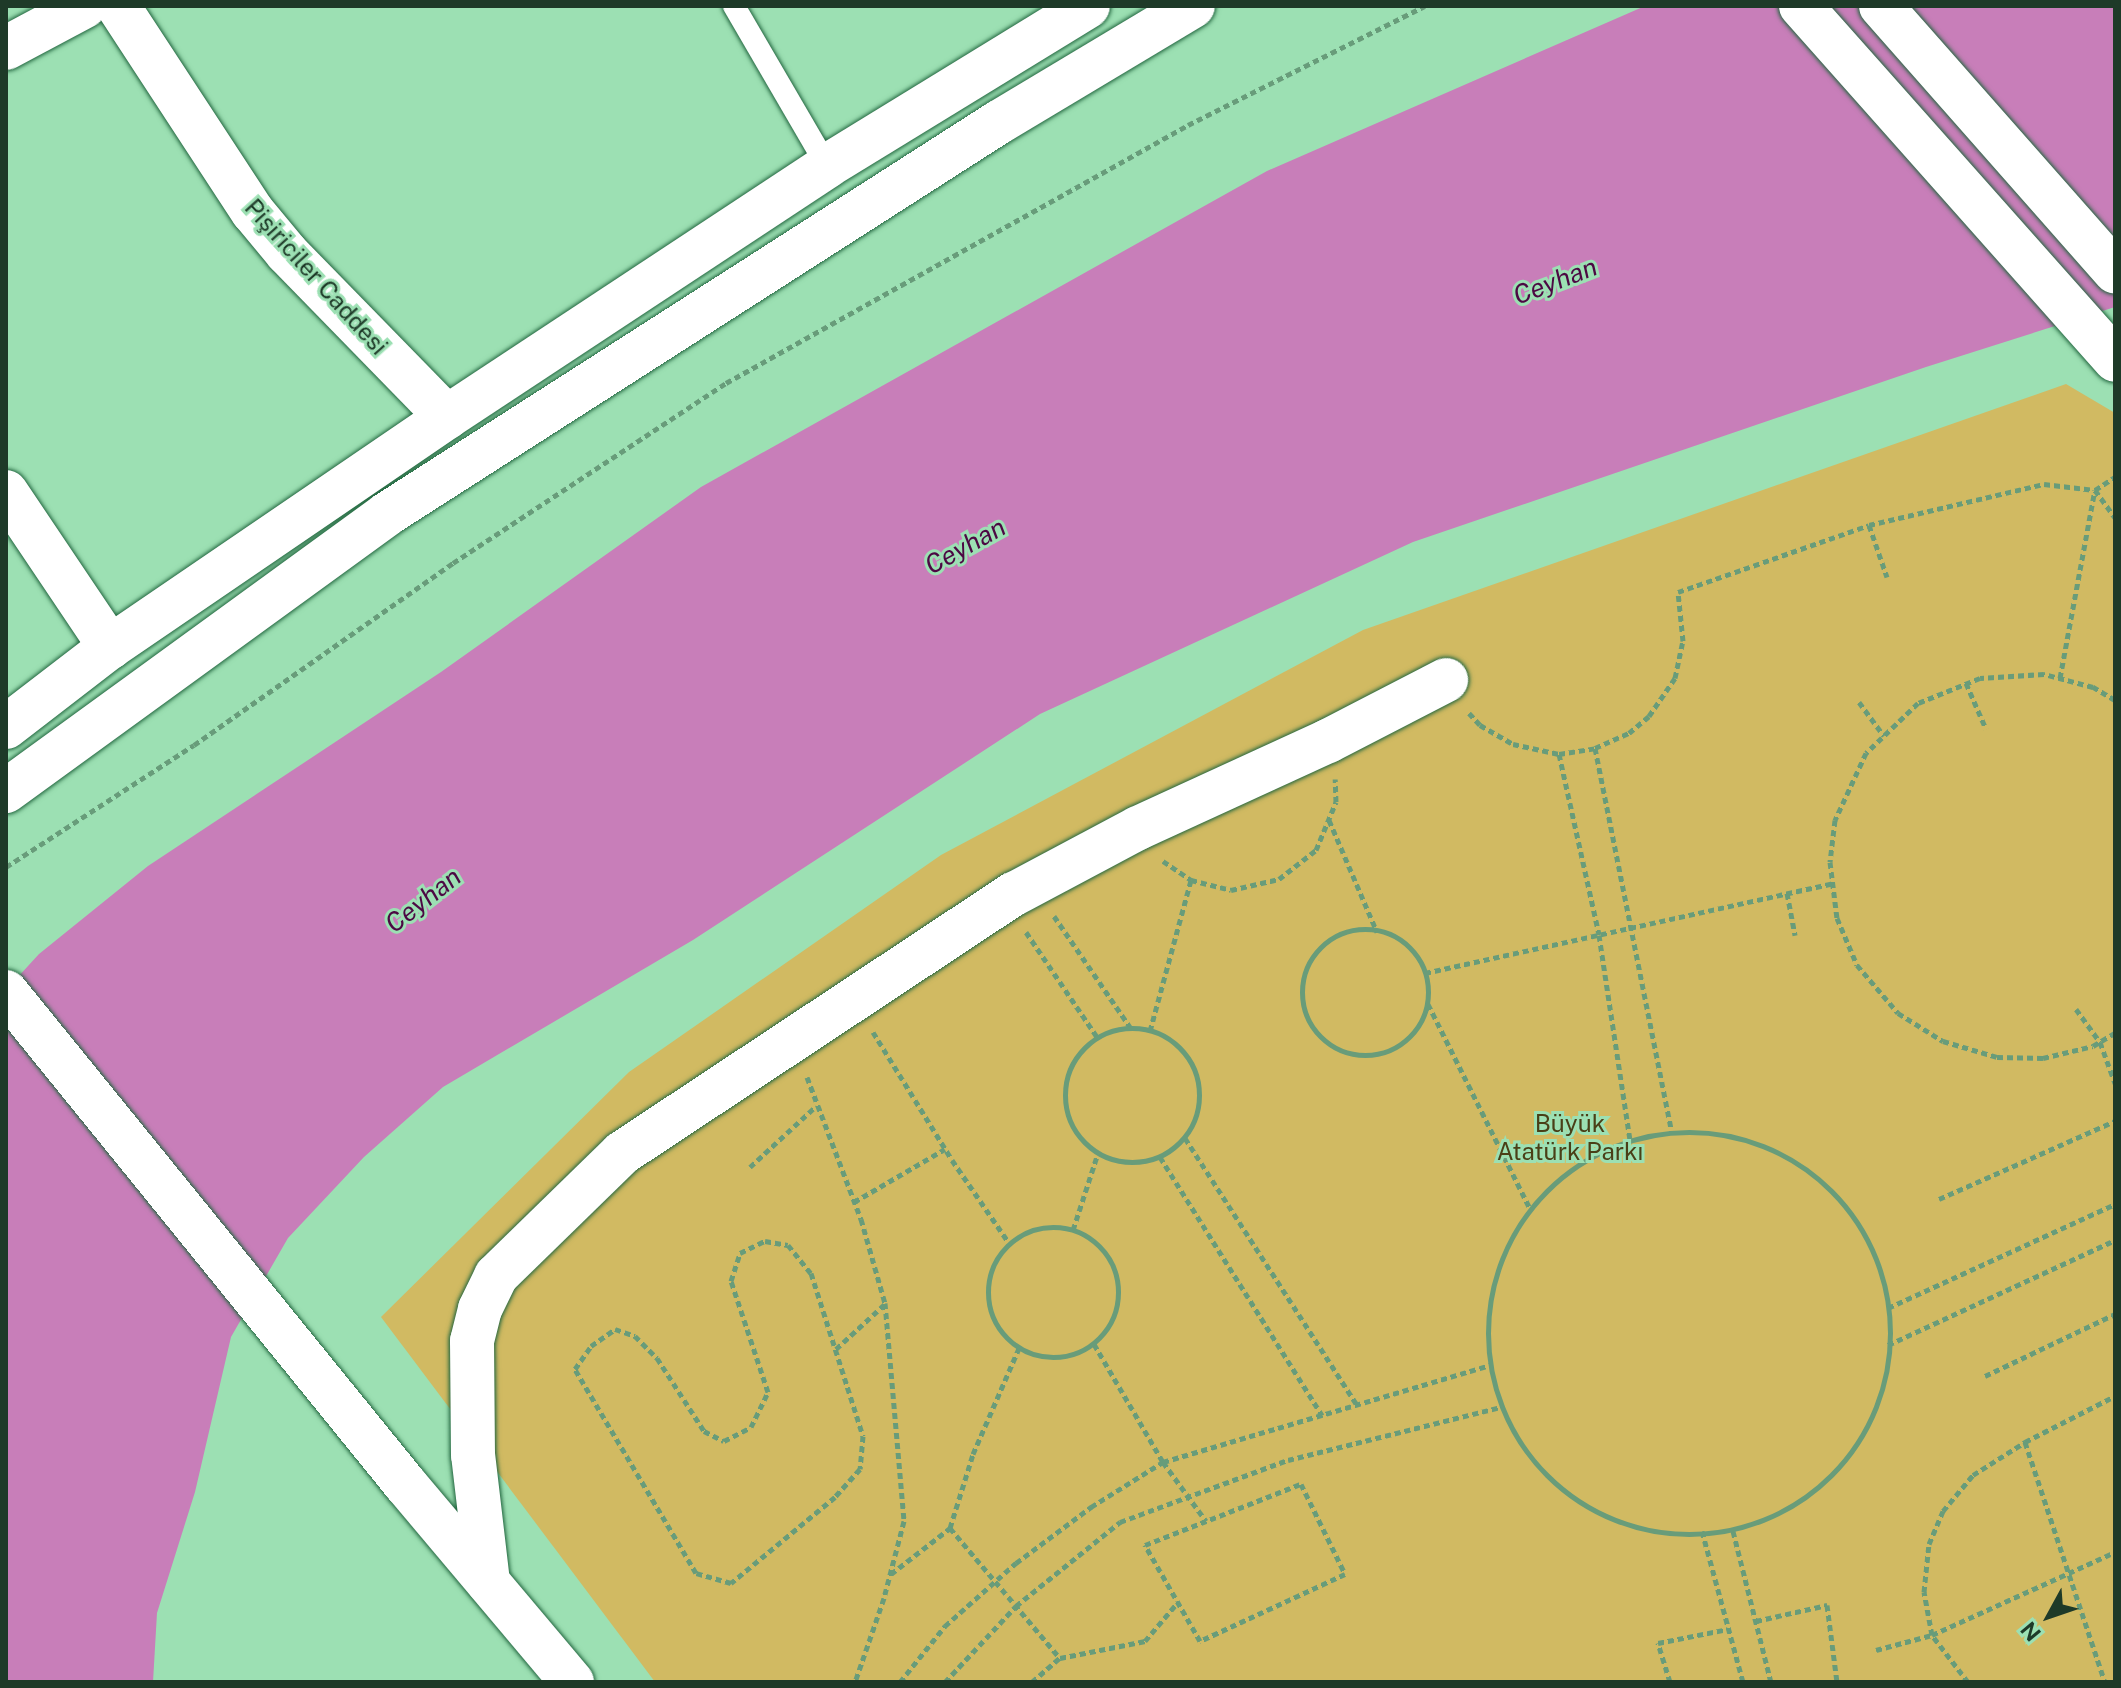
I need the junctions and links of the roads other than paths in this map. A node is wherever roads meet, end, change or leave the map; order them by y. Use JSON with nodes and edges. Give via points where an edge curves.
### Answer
{"nodes":[{"id":1,"x":85,"y":6,"type":"edge"},
{"id":2,"x":118,"y":6,"type":"edge"},
{"id":3,"x":734,"y":6,"type":"edge"},
{"id":4,"x":1088,"y":6,"type":"edge"},
{"id":5,"x":1193,"y":6,"type":"edge"},
{"id":6,"x":1801,"y":6,"type":"edge"},
{"id":7,"x":1881,"y":6,"type":"edge"},
{"id":8,"x":6,"y":48,"type":"edge"},
{"id":9,"x":827,"y":166,"type":"junction"},
{"id":10,"x":2115,"y":271,"type":"edge"},
{"id":11,"x":2115,"y":360,"type":"edge"},
{"id":12,"x":447,"y":417,"type":"junction"},
{"id":13,"x":6,"y":492,"type":"edge"},
{"id":14,"x":110,"y":647,"type":"junction"},
{"id":15,"x":1446,"y":680,"type":"road end"},
{"id":16,"x":6,"y":727,"type":"edge"},
{"id":17,"x":6,"y":791,"type":"edge"},
{"id":18,"x":6,"y":992,"type":"edge"},
{"id":19,"x":488,"y":1582,"type":"junction"},
{"id":20,"x":572,"y":1682,"type":"edge"}],
"edges":[{"from":1,"to":8,"type":"street"},
{"from":2,"to":12,"type":"street","name":"Pişiriciler Caddesi","via":[[253,212]]},
{"from":3,"to":9,"type":"lane"},
{"from":4,"to":9,"type":"street"},
{"from":5,"to":17,"type":"street","via":[[999,122],[387,514]]},
{"from":6,"to":11,"type":"street"},
{"from":7,"to":10,"type":"street"},
{"from":9,"to":12,"type":"street"},
{"from":12,"to":14,"type":"street"},
{"from":13,"to":14,"type":"street"},
{"from":14,"to":16,"type":"street"},
{"from":15,"to":19,"type":"street","via":[[1138,828],[1019,892],[622,1153],[496,1276],[480,1309],[472,1341],[473,1455]]},
{"from":18,"to":19,"type":"street"},
{"from":19,"to":20,"type":"street"}]}
